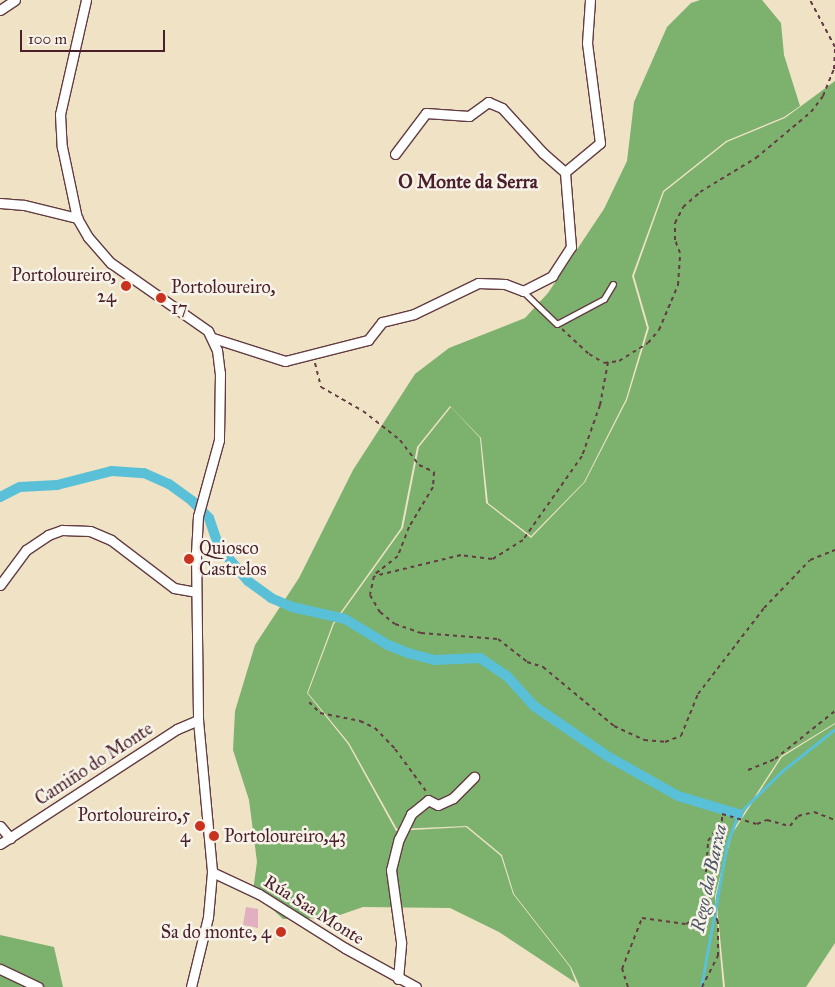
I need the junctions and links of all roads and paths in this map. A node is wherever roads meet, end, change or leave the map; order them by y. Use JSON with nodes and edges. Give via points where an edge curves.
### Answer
{"nodes":[{"id":1,"x":15,"y":0,"type":"edge"},
{"id":2,"x":86,"y":0,"type":"edge"},
{"id":3,"x":590,"y":0,"type":"edge"},
{"id":4,"x":810,"y":0,"type":"edge"},
{"id":5,"x":0,"y":10,"type":"edge"},
{"id":6,"x":395,"y":154,"type":"dead end"},
{"id":7,"x":565,"y":172,"type":"junction"},
{"id":8,"x":0,"y":203,"type":"edge"},
{"id":9,"x":77,"y":218,"type":"junction"},
{"id":10,"x":614,"y":284,"type":"dead end"},
{"id":11,"x":523,"y":292,"type":"junction"},
{"id":12,"x":557,"y":324,"type":"junction"},
{"id":13,"x":213,"y":338,"type":"junction"},
{"id":14,"x":313,"y":356,"type":"junction"},
{"id":15,"x":608,"y":362,"type":"junction"},
{"id":16,"x":835,"y":550,"type":"edge"},
{"id":17,"x":374,"y":576,"type":"junction"},
{"id":18,"x":0,"y":585,"type":"edge"},
{"id":19,"x":196,"y":592,"type":"junction"},
{"id":20,"x":310,"y":702,"type":"dead end"},
{"id":21,"x":835,"y":711,"type":"edge"},
{"id":22,"x":198,"y":720,"type":"junction"},
{"id":23,"x":748,"y":770,"type":"dead end"},
{"id":24,"x":474,"y":777,"type":"dead end"},
{"id":25,"x":428,"y":800,"type":"junction"},
{"id":26,"x":835,"y":820,"type":"edge"},
{"id":27,"x":0,"y":826,"type":"edge"},
{"id":28,"x":10,"y":838,"type":"junction"},
{"id":29,"x":0,"y":844,"type":"edge"},
{"id":30,"x":212,"y":872,"type":"junction"},
{"id":31,"x":712,"y":909,"type":"junction"},
{"id":32,"x":0,"y":969,"type":"edge"},
{"id":33,"x":398,"y":979,"type":"junction"},
{"id":34,"x":38,"y":987,"type":"edge"},
{"id":35,"x":191,"y":987,"type":"edge"},
{"id":36,"x":416,"y":987,"type":"edge"},
{"id":37,"x":628,"y":987,"type":"edge"},
{"id":38,"x":702,"y":987,"type":"edge"}],
"edges":[{"from":1,"to":5,"type":"street"},
{"from":2,"to":9,"type":"street","via":[[60,114],[64,155]]},
{"from":3,"to":7,"type":"street","via":[[587,43],[600,143]]},
{"from":4,"to":15,"type":"path","via":[[835,47],[834,69],[823,96],[811,112],[756,158],[700,192],[683,207],[675,222],[675,240],[680,253],[673,302],[648,344],[619,361]]},
{"from":6,"to":7,"type":"street","via":[[426,113],[469,116],[488,102],[502,108],[542,153]]},
{"from":7,"to":11,"type":"street","via":[[571,247],[552,276]]},
{"from":8,"to":9,"type":"street","via":[[24,204]]},
{"from":9,"to":13,"type":"street","via":[[88,237],[111,263],[200,323]]},
{"from":10,"to":12,"type":"lane","via":[[604,299]]},
{"from":11,"to":12,"type":"lane"},
{"from":11,"to":14,"type":"street","via":[[506,284],[478,283],[414,314],[382,322],[368,340]]},
{"from":12,"to":15,"type":"path","via":[[589,354]]},
{"from":13,"to":14,"type":"street","via":[[286,361]]},
{"from":13,"to":19,"type":"street","via":[[220,373],[220,440],[198,516]]},
{"from":14,"to":17,"type":"path","via":[[321,387],[363,411],[400,440],[419,465],[434,472],[433,487],[409,527],[398,556]]},
{"from":15,"to":17,"type":"path","via":[[600,405],[582,456],[523,540],[492,559],[461,555]]},
{"from":16,"to":17,"type":"path","via":[[810,560],[764,608],[698,694],[681,736],[665,742],[644,740],[614,726],[542,667],[527,662],[498,639],[477,635],[434,635],[395,624],[380,612],[370,595]]},
{"from":18,"to":19,"type":"street","via":[[26,550],[48,535],[62,530],[90,531],[111,540],[174,588]]},
{"from":19,"to":22,"type":"street"},
{"from":20,"to":25,"type":"path","via":[[320,713],[360,721],[375,728],[414,774]]},
{"from":21,"to":23,"type":"path","via":[[775,759]]},
{"from":22,"to":28,"type":"street","name":"Camiño do Monte","via":[[178,729]]},
{"from":22,"to":30,"type":"street"},
{"from":24,"to":25,"type":"street","via":[[453,798],[438,805]]},
{"from":25,"to":33,"type":"street","via":[[411,814],[405,825],[391,870],[402,942]]},
{"from":26,"to":31,"type":"path","via":[[814,812],[798,816],[790,826],[767,820],[757,824],[722,814],[722,821],[708,841],[706,872]]},
{"from":27,"to":28,"type":"street"},
{"from":28,"to":29,"type":"street","name":"Camiño do Monte"},
{"from":30,"to":33,"type":"street","name":"Rúa Saa Monte","via":[[259,894]]},
{"from":30,"to":35,"type":"street","via":[[208,917]]},
{"from":31,"to":37,"type":"path","via":[[686,924],[642,918],[622,969]]},
{"from":31,"to":38,"type":"path","via":[[718,922],[718,956]]},
{"from":32,"to":34,"type":"street"},
{"from":33,"to":36,"type":"street","name":"Rúa Saa Monte"}]}
